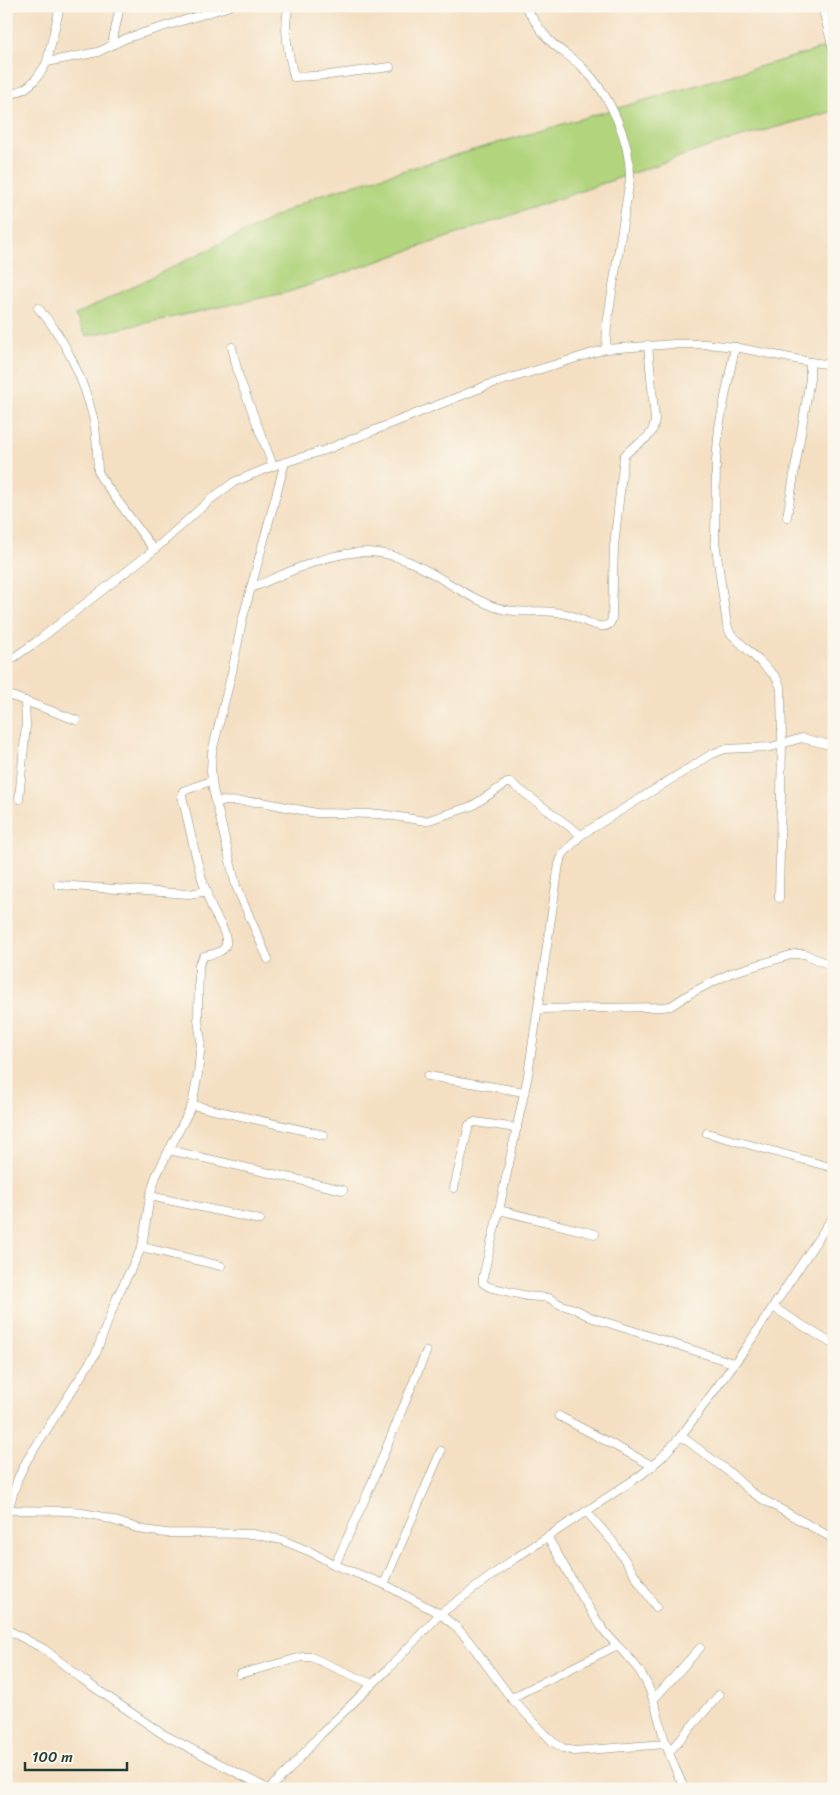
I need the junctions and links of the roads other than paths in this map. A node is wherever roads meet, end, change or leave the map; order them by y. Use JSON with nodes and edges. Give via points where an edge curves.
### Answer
{"nodes":[{"id":1,"x":60,"y":6,"type":"edge"},
{"id":2,"x":120,"y":6,"type":"edge"},
{"id":3,"x":230,"y":6,"type":"edge"},
{"id":4,"x":289,"y":6,"type":"edge"},
{"id":5,"x":525,"y":6,"type":"edge"},
{"id":6,"x":822,"y":6,"type":"edge"},
{"id":7,"x":112,"y":44,"type":"junction"},
{"id":8,"x":834,"y":53,"type":"edge"},
{"id":9,"x":47,"y":62,"type":"junction"},
{"id":10,"x":390,"y":67,"type":"dead end"},
{"id":11,"x":6,"y":96,"type":"edge"},
{"id":12,"x":38,"y":308,"type":"dead end"},
{"id":13,"x":648,"y":345,"type":"junction"},
{"id":14,"x":735,"y":346,"type":"junction"},
{"id":15,"x":232,"y":347,"type":"dead end"},
{"id":16,"x":606,"y":349,"type":"junction"},
{"id":17,"x":810,"y":362,"type":"junction"},
{"id":18,"x":834,"y":364,"type":"edge"},
{"id":19,"x":285,"y":462,"type":"junction"},
{"id":20,"x":273,"y":466,"type":"junction"},
{"id":21,"x":787,"y":517,"type":"dead end"},
{"id":22,"x":154,"y":550,"type":"junction"},
{"id":23,"x":251,"y":588,"type":"junction"},
{"id":24,"x":6,"y":663,"type":"edge"},
{"id":25,"x":6,"y":694,"type":"edge"},
{"id":26,"x":25,"y":701,"type":"junction"},
{"id":27,"x":76,"y":720,"type":"dead end"},
{"id":28,"x":782,"y":743,"type":"junction"},
{"id":29,"x":834,"y":746,"type":"edge"},
{"id":30,"x":211,"y":782,"type":"junction"},
{"id":31,"x":19,"y":799,"type":"dead end"},
{"id":32,"x":215,"y":800,"type":"junction"},
{"id":33,"x":581,"y":835,"type":"junction"},
{"id":34,"x":58,"y":885,"type":"dead end"},
{"id":35,"x":207,"y":891,"type":"junction"},
{"id":36,"x":779,"y":898,"type":"dead end"},
{"id":37,"x":268,"y":959,"type":"dead end"},
{"id":38,"x":834,"y":967,"type":"edge"},
{"id":39,"x":538,"y":1009,"type":"junction"},
{"id":40,"x":428,"y":1076,"type":"dead end"},
{"id":41,"x":524,"y":1092,"type":"junction"},
{"id":42,"x":192,"y":1105,"type":"junction"},
{"id":43,"x":516,"y":1128,"type":"junction"},
{"id":44,"x":707,"y":1133,"type":"dead end"},
{"id":45,"x":324,"y":1135,"type":"dead end"},
{"id":46,"x":169,"y":1150,"type":"junction"},
{"id":47,"x":834,"y":1168,"type":"edge"},
{"id":48,"x":454,"y":1188,"type":"dead end"},
{"id":49,"x":343,"y":1190,"type":"dead end"},
{"id":50,"x":150,"y":1196,"type":"junction"},
{"id":51,"x":500,"y":1210,"type":"junction"},
{"id":52,"x":834,"y":1215,"type":"edge"},
{"id":53,"x":260,"y":1220,"type":"dead end"},
{"id":54,"x":595,"y":1234,"type":"dead end"},
{"id":55,"x":142,"y":1248,"type":"junction"},
{"id":56,"x":221,"y":1266,"type":"dead end"},
{"id":57,"x":773,"y":1307,"type":"junction"},
{"id":58,"x":834,"y":1345,"type":"edge"},
{"id":59,"x":426,"y":1352,"type":"dead end"},
{"id":60,"x":734,"y":1363,"type":"junction"},
{"id":61,"x":559,"y":1416,"type":"dead end"},
{"id":62,"x":681,"y":1436,"type":"junction"},
{"id":63,"x":441,"y":1451,"type":"dead end"},
{"id":64,"x":653,"y":1466,"type":"junction"},
{"id":65,"x":7,"y":1510,"type":"edge"},
{"id":66,"x":586,"y":1511,"type":"junction"},
{"id":67,"x":548,"y":1538,"type":"junction"},
{"id":68,"x":834,"y":1539,"type":"edge"},
{"id":69,"x":335,"y":1565,"type":"junction"},
{"id":70,"x":384,"y":1584,"type":"junction"},
{"id":71,"x":656,"y":1607,"type":"dead end"},
{"id":72,"x":440,"y":1614,"type":"junction"},
{"id":73,"x":6,"y":1629,"type":"edge"},
{"id":74,"x":616,"y":1646,"type":"junction"},
{"id":75,"x":700,"y":1648,"type":"dead end"},
{"id":76,"x":240,"y":1674,"type":"dead end"},
{"id":77,"x":372,"y":1684,"type":"junction"},
{"id":78,"x":719,"y":1695,"type":"dead end"},
{"id":79,"x":511,"y":1698,"type":"junction"},
{"id":80,"x":653,"y":1700,"type":"junction"},
{"id":81,"x":666,"y":1744,"type":"junction"},
{"id":82,"x":669,"y":1752,"type":"junction"},
{"id":83,"x":269,"y":1789,"type":"edge"},
{"id":84,"x":686,"y":1789,"type":"edge"}],
"edges":[{"from":1,"to":9,"type":"street"},
{"from":2,"to":7,"type":"street"},
{"from":3,"to":7,"type":"street"},
{"from":4,"to":10,"type":"street","via":[[286,15],[287,46],[294,77]]},
{"from":5,"to":16,"type":"street","via":[[551,43],[584,68],[619,123],[628,150],[630,180],[607,324]]},
{"from":6,"to":8,"type":"street"},
{"from":7,"to":9,"type":"street","via":[[98,52]]},
{"from":9,"to":11,"type":"street","via":[[37,80]]},
{"from":12,"to":22,"type":"street","via":[[66,347],[79,376],[93,420],[101,478]]},
{"from":13,"to":14,"type":"street"},
{"from":13,"to":16,"type":"street"},
{"from":13,"to":23,"type":"street","via":[[654,429],[650,436],[624,456],[614,546],[612,618],[608,626],[598,626],[570,614],[497,608],[412,561],[384,553],[367,552],[323,559]]},
{"from":14,"to":17,"type":"street"},
{"from":14,"to":28,"type":"street","via":[[716,448],[718,573],[730,633],[776,677],[781,688]]},
{"from":15,"to":20,"type":"street","via":[[239,377]]},
{"from":16,"to":19,"type":"street","via":[[488,385],[325,450]]},
{"from":17,"to":18,"type":"street"},
{"from":17,"to":21,"type":"street","via":[[810,380]]},
{"from":19,"to":20,"type":"street"},
{"from":19,"to":23,"type":"street"},
{"from":20,"to":22,"type":"street","via":[[234,482]]},
{"from":22,"to":24,"type":"street"},
{"from":23,"to":30,"type":"street","via":[[212,752]]},
{"from":25,"to":26,"type":"street"},
{"from":26,"to":27,"type":"street"},
{"from":26,"to":31,"type":"street","via":[[26,726]]},
{"from":28,"to":29,"type":"street","via":[[802,738]]},
{"from":28,"to":33,"type":"street","via":[[771,747],[725,749],[712,754]]},
{"from":28,"to":36,"type":"street"},
{"from":30,"to":32,"type":"street"},
{"from":30,"to":35,"type":"street","via":[[187,789],[182,796]]},
{"from":32,"to":33,"type":"street","via":[[262,802],[316,813],[380,814],[426,821],[472,806],[511,783]]},
{"from":32,"to":37,"type":"street","via":[[236,886]]},
{"from":33,"to":39,"type":"street","via":[[563,854],[559,864]]},
{"from":34,"to":35,"type":"street","via":[[189,894]]},
{"from":35,"to":42,"type":"street","via":[[226,938],[226,946],[222,951],[204,956],[199,964],[201,1041]]},
{"from":38,"to":39,"type":"street","via":[[805,954],[794,954],[731,972],[671,1006]]},
{"from":39,"to":41,"type":"street"},
{"from":40,"to":41,"type":"street"},
{"from":41,"to":43,"type":"street"},
{"from":42,"to":45,"type":"street"},
{"from":42,"to":46,"type":"street"},
{"from":43,"to":48,"type":"street","via":[[471,1122]]},
{"from":43,"to":51,"type":"street"},
{"from":44,"to":47,"type":"street"},
{"from":46,"to":49,"type":"street"},
{"from":46,"to":50,"type":"street"},
{"from":50,"to":53,"type":"street"},
{"from":50,"to":55,"type":"street"},
{"from":51,"to":54,"type":"street"},
{"from":51,"to":60,"type":"street","via":[[483,1277],[483,1283],[489,1287],[549,1298],[590,1317]]},
{"from":52,"to":57,"type":"street"},
{"from":55,"to":56,"type":"street"},
{"from":55,"to":65,"type":"street","via":[[117,1297],[96,1353],[27,1460]]},
{"from":57,"to":58,"type":"street"},
{"from":57,"to":60,"type":"street"},
{"from":59,"to":69,"type":"street"},
{"from":60,"to":62,"type":"street"},
{"from":61,"to":64,"type":"street"},
{"from":62,"to":64,"type":"street"},
{"from":62,"to":68,"type":"street","via":[[750,1491]]},
{"from":63,"to":70,"type":"street"},
{"from":64,"to":66,"type":"street"},
{"from":65,"to":69,"type":"street","via":[[71,1511],[166,1533],[253,1534],[282,1540]]},
{"from":66,"to":67,"type":"street"},
{"from":66,"to":71,"type":"street","via":[[613,1542]]},
{"from":67,"to":72,"type":"street","via":[[471,1589]]},
{"from":67,"to":74,"type":"street"},
{"from":69,"to":70,"type":"street"},
{"from":70,"to":72,"type":"street"},
{"from":72,"to":77,"type":"street"},
{"from":72,"to":79,"type":"street","via":[[476,1649]]},
{"from":73,"to":83,"type":"street","via":[[44,1649],[161,1733]]},
{"from":74,"to":79,"type":"street"},
{"from":74,"to":80,"type":"street","via":[[639,1670]]},
{"from":75,"to":80,"type":"street"},
{"from":76,"to":77,"type":"street","via":[[311,1657]]},
{"from":77,"to":83,"type":"street"},
{"from":78,"to":82,"type":"street"},
{"from":79,"to":81,"type":"street","via":[[553,1742],[563,1748],[574,1751]]},
{"from":80,"to":81,"type":"street"},
{"from":81,"to":82,"type":"street"},
{"from":82,"to":84,"type":"street"}]}
